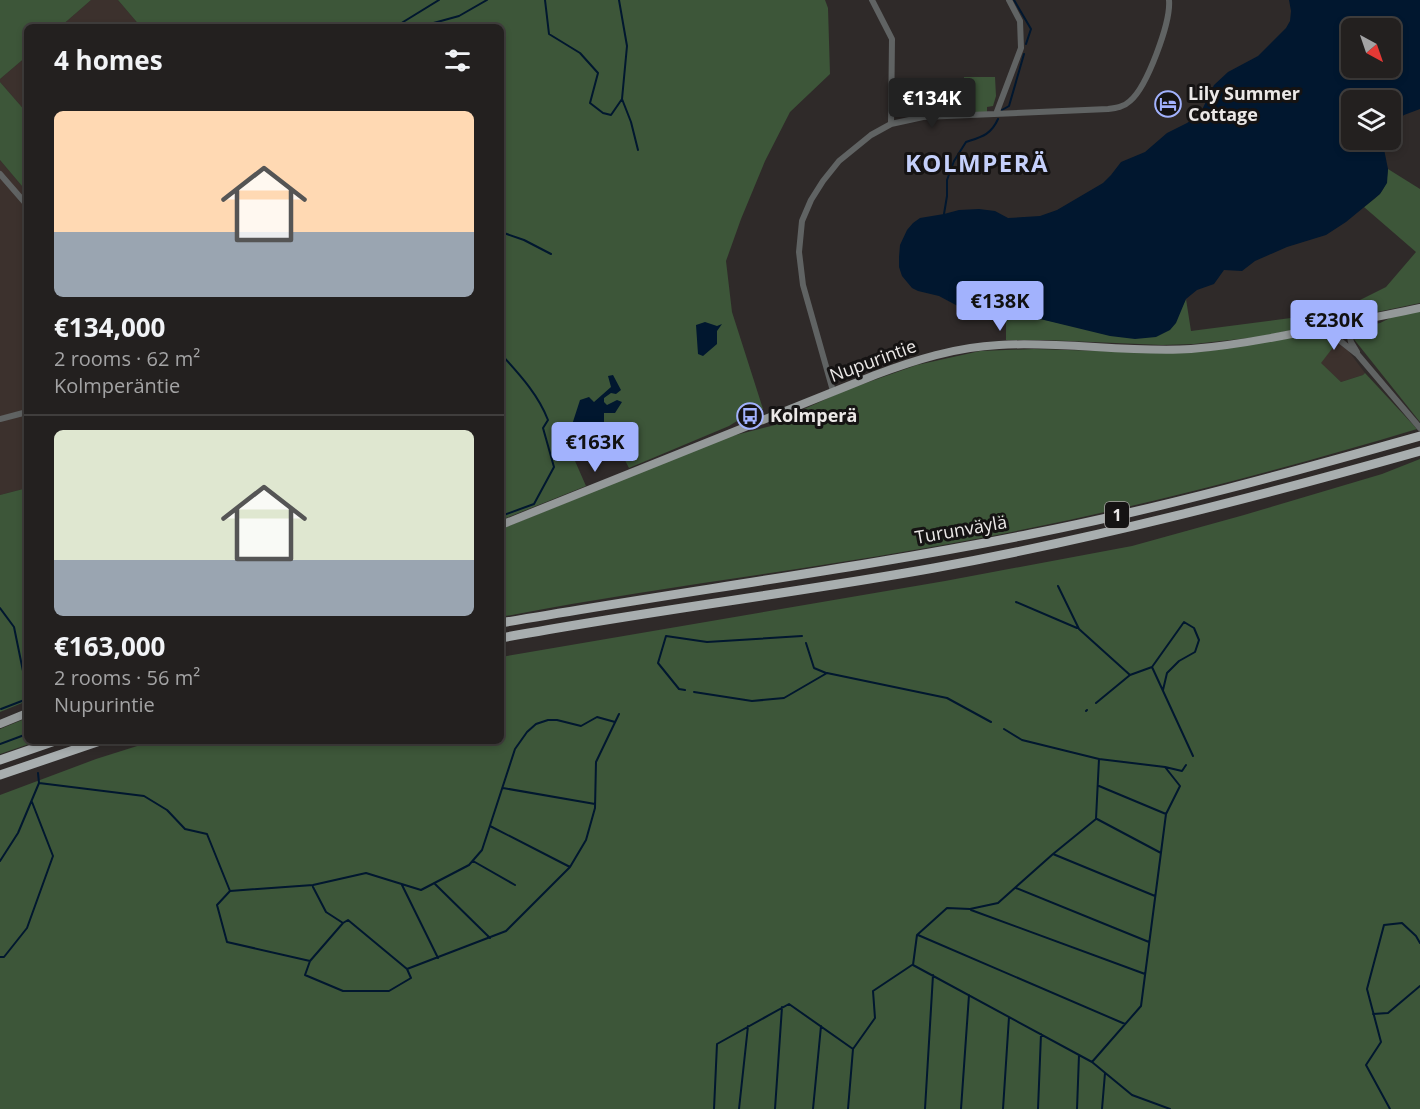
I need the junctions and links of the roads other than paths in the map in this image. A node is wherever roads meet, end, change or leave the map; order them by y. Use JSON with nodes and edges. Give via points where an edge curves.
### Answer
{"nodes":[{"id":1,"x":872,"y":0,"type":"edge"},
{"id":2,"x":1009,"y":0,"type":"edge"},
{"id":3,"x":1169,"y":0,"type":"edge"},
{"id":4,"x":996,"y":114,"type":"junction"},
{"id":5,"x":891,"y":124,"type":"junction"},
{"id":6,"x":0,"y":174,"type":"edge"},
{"id":7,"x":24,"y":202,"type":"edge"},
{"id":8,"x":1420,"y":308,"type":"edge"},
{"id":9,"x":1347,"y":323,"type":"junction"},
{"id":10,"x":1324,"y":328,"type":"junction"},
{"id":11,"x":1358,"y":355,"type":"junction"},
{"id":12,"x":833,"y":391,"type":"junction"},
{"id":13,"x":24,"y":413,"type":"edge"},
{"id":14,"x":0,"y":419,"type":"edge"},
{"id":15,"x":1420,"y":428,"type":"edge"},
{"id":16,"x":1420,"y":436,"type":"edge"},
{"id":17,"x":1420,"y":451,"type":"edge"},
{"id":18,"x":504,"y":524,"type":"edge"},
{"id":19,"x":504,"y":622,"type":"edge"},
{"id":20,"x":504,"y":637,"type":"edge"},
{"id":21,"x":24,"y":714,"type":"edge"},
{"id":22,"x":0,"y":724,"type":"edge"},
{"id":23,"x":46,"y":744,"type":"edge"},
{"id":24,"x":91,"y":744,"type":"edge"},
{"id":25,"x":0,"y":760,"type":"edge"},
{"id":26,"x":0,"y":776,"type":"edge"}],
"edges":[{"from":1,"to":5,"type":"street","via":[[892,39]]},
{"from":2,"to":4,"type":"street","via":[[1020,21],[1021,48]]},
{"from":3,"to":4,"type":"street","via":[[1155,57],[1143,84],[1128,104],[1108,109]]},
{"from":4,"to":5,"type":"street","via":[[923,117]]},
{"from":5,"to":12,"type":"street","via":[[839,161],[811,200],[802,221],[799,252],[803,285]]},
{"from":6,"to":7,"type":"street"},
{"from":8,"to":9,"type":"main road","name":"Nupurintie"},
{"from":9,"to":10,"type":"main road","name":"Nupurintie"},
{"from":9,"to":11,"type":"street"},
{"from":10,"to":11,"type":"street"},
{"from":10,"to":12,"type":"main road","name":"Nupurintie","via":[[1189,349],[999,345],[911,362]]},
{"from":11,"to":15,"type":"street"},
{"from":12,"to":18,"type":"main road","name":"Nupurintie"},
{"from":13,"to":14,"type":"street"},
{"from":16,"to":19,"type":"highway","name":"Turunväylä","number":"1","via":[[1226,489],[1033,534]]},
{"from":17,"to":20,"type":"highway","name":"Turunväylä","number":"1","via":[[1167,518],[946,566]]},
{"from":21,"to":22,"type":"main road"},
{"from":23,"to":25,"type":"highway"},
{"from":24,"to":26,"type":"highway"}]}
